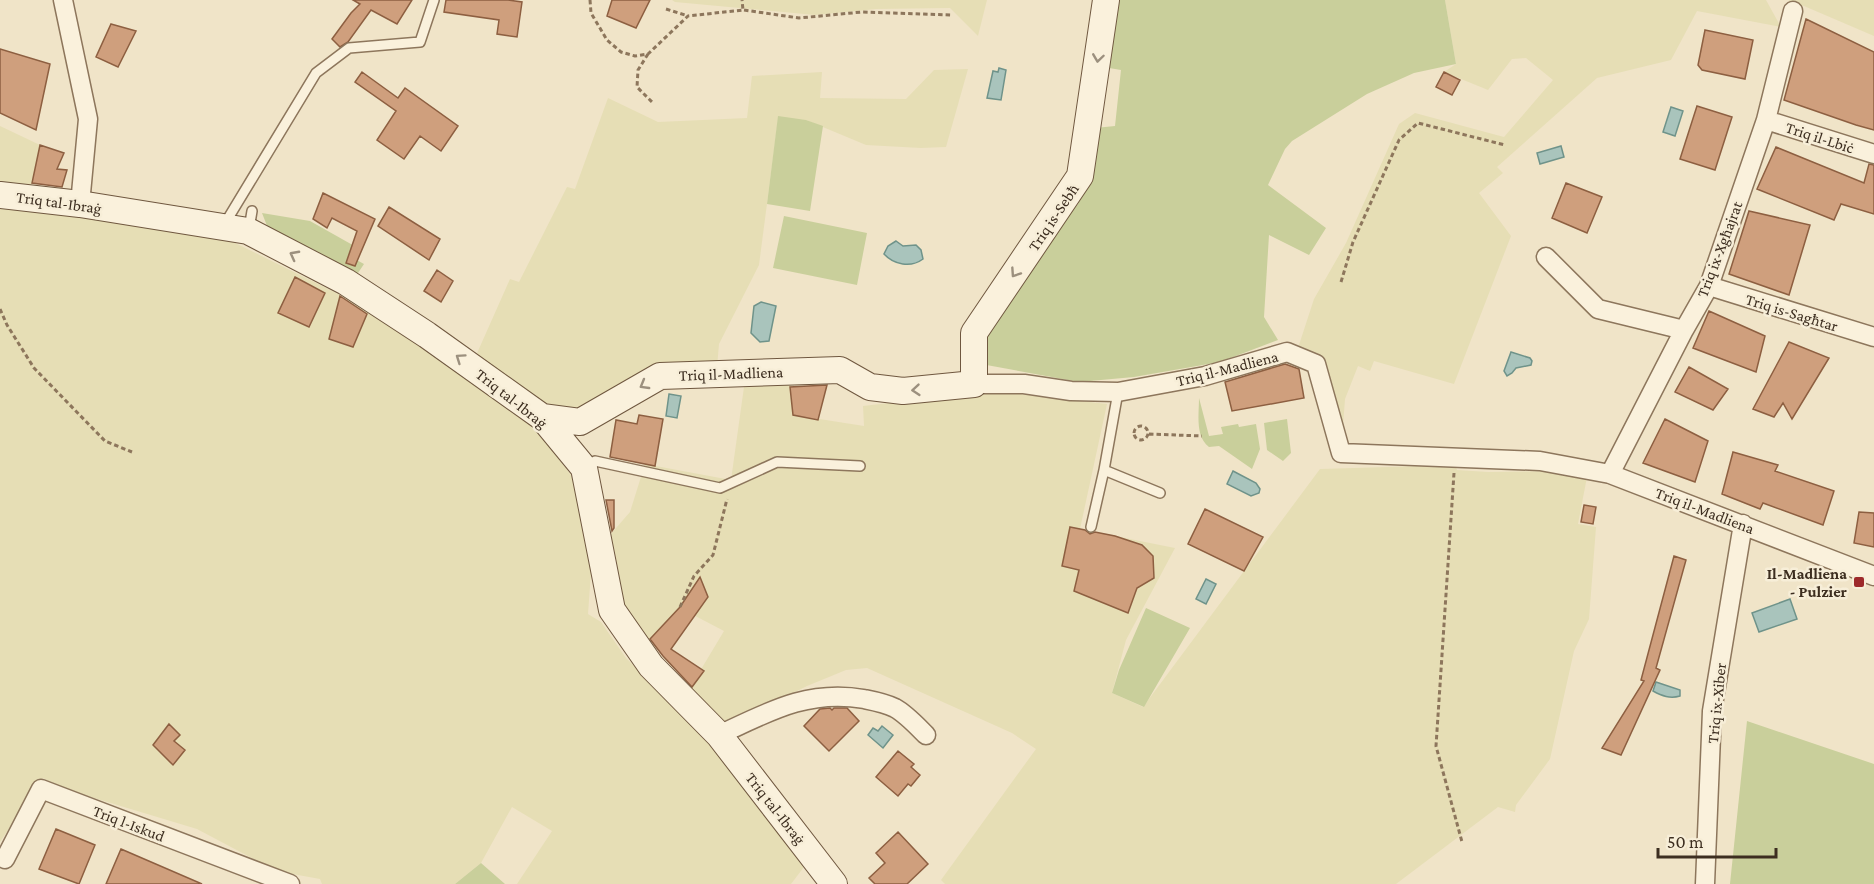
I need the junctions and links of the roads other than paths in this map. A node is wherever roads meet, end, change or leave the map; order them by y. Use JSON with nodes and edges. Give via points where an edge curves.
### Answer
{"nodes":[{"id":1,"x":63,"y":0,"type":"edge"},
{"id":2,"x":434,"y":0,"type":"edge"},
{"id":3,"x":1106,"y":0,"type":"edge"},
{"id":4,"x":1793,"y":11,"type":"dead end"},
{"id":5,"x":1766,"y":120,"type":"junction"},
{"id":6,"x":1874,"y":154,"type":"edge"},
{"id":7,"x":0,"y":195,"type":"edge"},
{"id":8,"x":80,"y":204,"type":"junction"},
{"id":9,"x":223,"y":227,"type":"junction"},
{"id":10,"x":1546,"y":257,"type":"dead end"},
{"id":11,"x":1709,"y":286,"type":"junction"},
{"id":12,"x":1684,"y":330,"type":"junction"},
{"id":13,"x":1874,"y":337,"type":"edge"},
{"id":14,"x":974,"y":384,"type":"junction"},
{"id":15,"x":1118,"y":392,"type":"junction"},
{"id":16,"x":542,"y":417,"type":"junction"},
{"id":17,"x":580,"y":423,"type":"junction"},
{"id":18,"x":861,"y":466,"type":"dead end"},
{"id":19,"x":584,"y":468,"type":"junction"},
{"id":20,"x":1104,"y":470,"type":"junction"},
{"id":21,"x":1610,"y":474,"type":"junction"},
{"id":22,"x":1160,"y":493,"type":"dead end"},
{"id":23,"x":1743,"y":524,"type":"junction"},
{"id":24,"x":1091,"y":527,"type":"dead end"},
{"id":25,"x":1874,"y":576,"type":"edge"},
{"id":26,"x":719,"y":735,"type":"junction"},
{"id":27,"x":926,"y":735,"type":"dead end"},
{"id":28,"x":5,"y":859,"type":"dead end"},
{"id":29,"x":290,"y":884,"type":"edge"},
{"id":30,"x":834,"y":884,"type":"edge"},
{"id":31,"x":1705,"y":884,"type":"edge"}],
"edges":[{"from":1,"to":8,"type":"street","via":[[88,119]]},
{"from":2,"to":9,"type":"lane","via":[[420,42],[350,48],[315,73]]},
{"from":3,"to":14,"type":"main road","name":"Triq is-Sebħ","one_way":true,"via":[[1080,176],[974,333]]},
{"from":4,"to":5,"type":"street","name":"Triq ix-Xgħajrat"},
{"from":5,"to":6,"type":"street","name":"Triq il-Lbiċ"},
{"from":5,"to":11,"type":"street","name":"Triq ix-Xgħajrat"},
{"from":7,"to":8,"type":"main road","name":"Triq tal-Ibraġ"},
{"from":8,"to":9,"type":"main road","name":"Triq tal-Ibraġ"},
{"from":16,"to":9,"type":"main road","name":"Triq tal-Ibraġ","one_way":true,"via":[[427,335],[250,221]]},
{"from":10,"to":12,"type":"street","via":[[1598,309]]},
{"from":11,"to":12,"type":"street","name":"Triq ix-Xgħajrat"},
{"from":11,"to":13,"type":"street","name":"Triq is-Sagħtar"},
{"from":12,"to":21,"type":"street","name":"Triq ix-Xgħajrat"},
{"from":14,"to":15,"type":"street","name":"Triq il-Madliena"},
{"from":14,"to":17,"type":"main road","name":"Triq il-Madliena","one_way":true,"via":[[903,391],[870,387],[840,370],[660,376]]},
{"from":15,"to":20,"type":"lane"},
{"from":15,"to":21,"type":"street","name":"Triq il-Madliena","via":[[1205,376],[1287,352],[1316,364],[1341,453],[1540,461]]},
{"from":16,"to":17,"type":"main road"},
{"from":16,"to":19,"type":"main road","name":"Triq tal-Ibraġ"},
{"from":17,"to":19,"type":"main road"},
{"from":18,"to":19,"type":"lane","via":[[777,462],[720,488],[595,461]]},
{"from":19,"to":26,"type":"main road","name":"Triq tal-Ibraġ","via":[[612,610],[651,666]]},
{"from":20,"to":22,"type":"lane"},
{"from":20,"to":24,"type":"lane"},
{"from":21,"to":23,"type":"street","name":"Triq il-Madliena"},
{"from":23,"to":25,"type":"street","name":"Triq il-Madliena"},
{"from":23,"to":31,"type":"street","name":"Triq ix-Xiber","via":[[1712,711]]},
{"from":26,"to":27,"type":"street","via":[[770,711],[824,696],[856,698],[897,709]]},
{"from":26,"to":30,"type":"main road","name":"Triq tal-Ibraġ"},
{"from":28,"to":29,"type":"street","name":"Triq l-Iskud","via":[[41,789]]}]}
